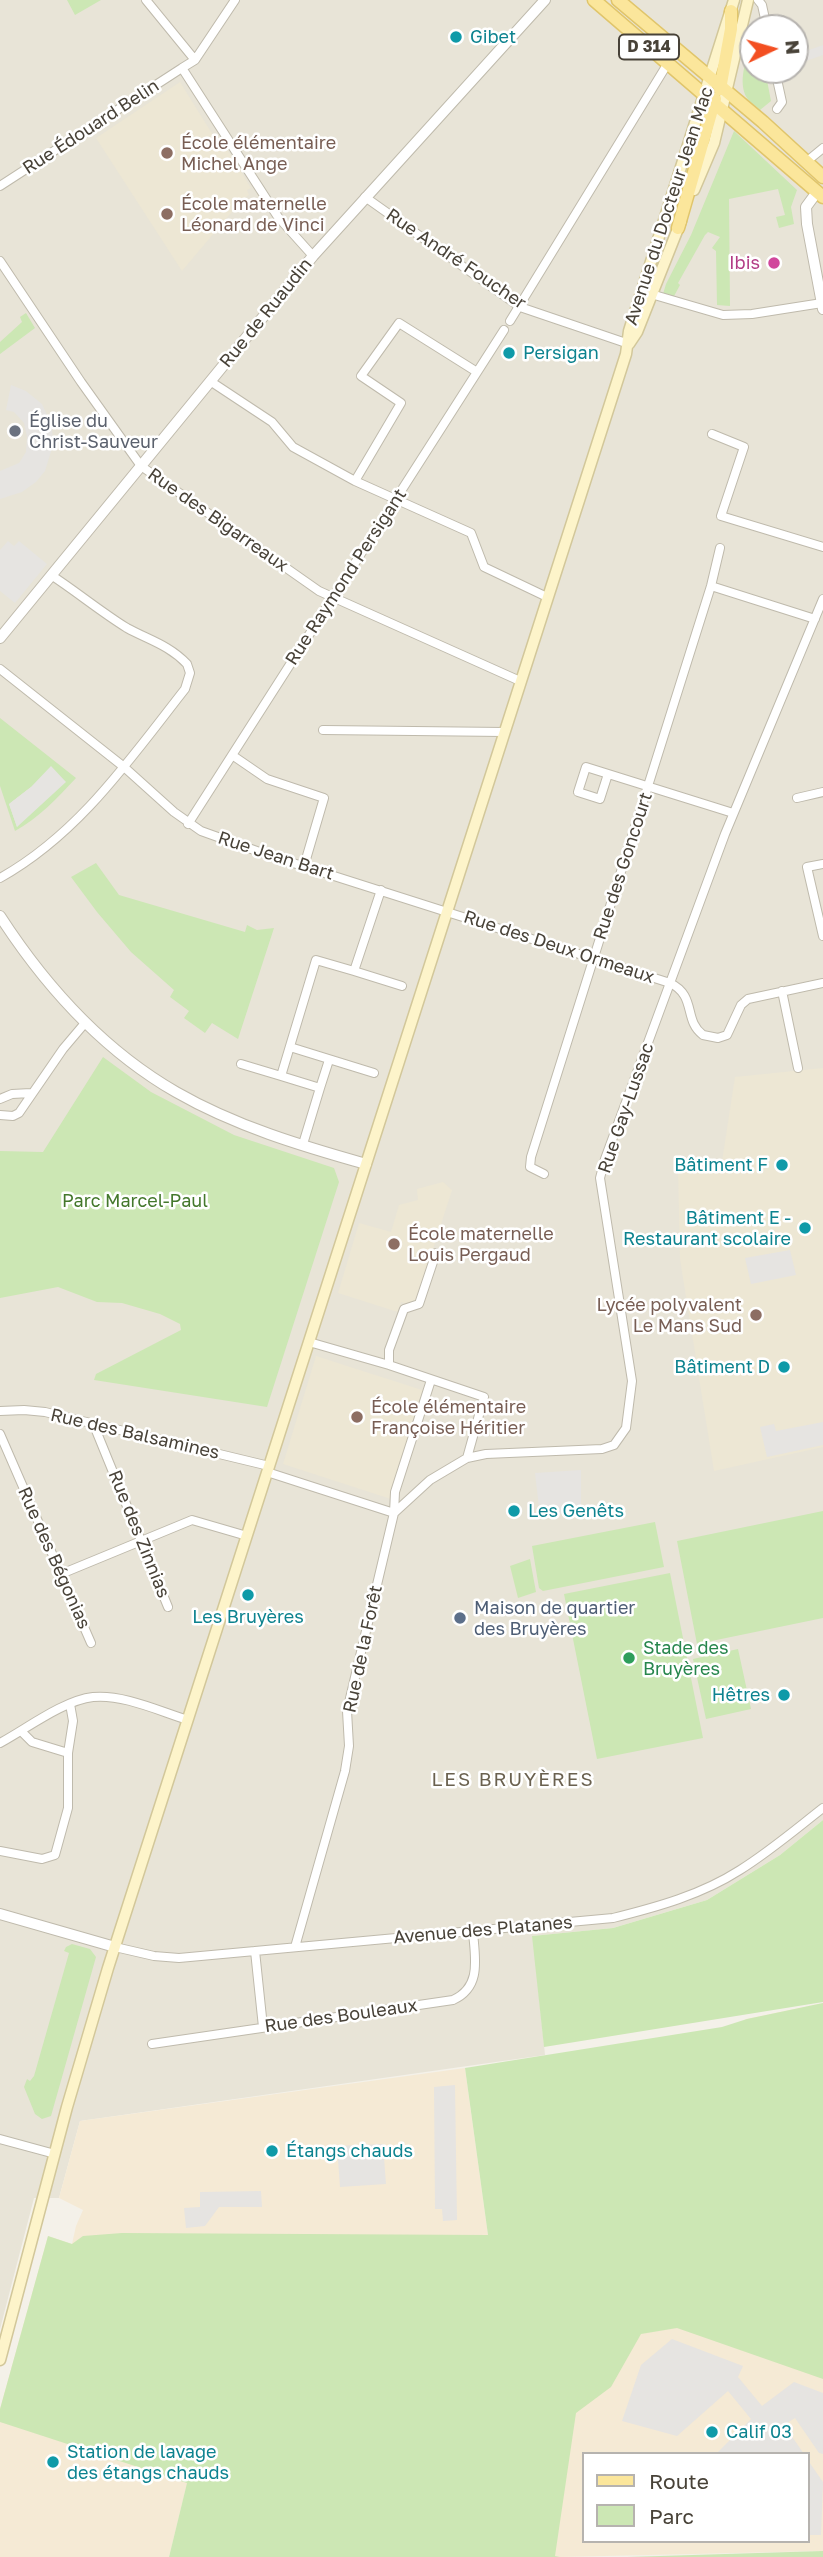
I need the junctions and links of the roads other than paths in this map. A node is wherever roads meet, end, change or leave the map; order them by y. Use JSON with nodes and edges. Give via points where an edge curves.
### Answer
{"nodes":[{"id":1,"x":146,"y":0,"type":"edge"},
{"id":2,"x":235,"y":0,"type":"edge"},
{"id":3,"x":545,"y":0,"type":"edge"},
{"id":4,"x":594,"y":0,"type":"edge"},
{"id":5,"x":618,"y":0,"type":"edge"},
{"id":6,"x":748,"y":0,"type":"edge"},
{"id":7,"x":732,"y":5,"type":"edge"},
{"id":8,"x":195,"y":60,"type":"junction"},
{"id":9,"x":668,"y":63,"type":"junction"},
{"id":10,"x":182,"y":68,"type":"junction"},
{"id":11,"x":719,"y":84,"type":"junction"},
{"id":12,"x":778,"y":84,"type":"edge"},
{"id":13,"x":716,"y":105,"type":"junction"},
{"id":14,"x":778,"y":109,"type":"dead end"},
{"id":15,"x":823,"y":148,"type":"edge"},
{"id":16,"x":806,"y":162,"type":"junction"},
{"id":17,"x":823,"y":177,"type":"edge"},
{"id":18,"x":0,"y":186,"type":"edge"},
{"id":19,"x":820,"y":194,"type":"edge"},
{"id":20,"x":365,"y":197,"type":"junction"},
{"id":21,"x":678,"y":228,"type":"joint"},
{"id":22,"x":313,"y":256,"type":"junction"},
{"id":23,"x":0,"y":261,"type":"edge"},
{"id":24,"x":651,"y":294,"type":"junction"},
{"id":25,"x":822,"y":306,"type":"edge"},
{"id":26,"x":520,"y":307,"type":"junction"},
{"id":27,"x":510,"y":321,"type":"dead end"},
{"id":28,"x":504,"y":330,"type":"dead end"},
{"id":29,"x":629,"y":344,"type":"junction"},
{"id":30,"x":477,"y":372,"type":"junction"},
{"id":31,"x":210,"y":381,"type":"junction"},
{"id":32,"x":712,"y":434,"type":"dead end"},
{"id":33,"x":141,"y":466,"type":"junction"},
{"id":34,"x":355,"y":481,"type":"junction"},
{"id":35,"x":396,"y":499,"type":"junction"},
{"id":36,"x":823,"y":547,"type":"edge"},
{"id":37,"x":720,"y":548,"type":"dead end"},
{"id":38,"x":51,"y":575,"type":"junction"},
{"id":39,"x":711,"y":586,"type":"junction"},
{"id":40,"x":547,"y":597,"type":"junction"},
{"id":41,"x":331,"y":598,"type":"junction"},
{"id":42,"x":823,"y":599,"type":"edge"},
{"id":43,"x":815,"y":619,"type":"junction"},
{"id":44,"x":0,"y":638,"type":"edge"},
{"id":45,"x":0,"y":669,"type":"edge"},
{"id":46,"x":520,"y":681,"type":"junction"},
{"id":47,"x":323,"y":730,"type":"dead end"},
{"id":48,"x":504,"y":732,"type":"junction"},
{"id":49,"x":232,"y":755,"type":"junction"},
{"id":50,"x":124,"y":767,"type":"junction"},
{"id":51,"x":608,"y":774,"type":"dead end"},
{"id":52,"x":648,"y":786,"type":"junction"},
{"id":53,"x":823,"y":793,"type":"edge"},
{"id":54,"x":797,"y":798,"type":"dead end"},
{"id":55,"x":733,"y":813,"type":"junction"},
{"id":56,"x":188,"y":824,"type":"junction"},
{"id":57,"x":823,"y":863,"type":"edge"},
{"id":58,"x":304,"y":866,"type":"junction"},
{"id":59,"x":0,"y":878,"type":"edge"},
{"id":60,"x":381,"y":890,"type":"junction"},
{"id":61,"x":447,"y":911,"type":"junction"},
{"id":62,"x":0,"y":916,"type":"edge"},
{"id":63,"x":823,"y":936,"type":"edge"},
{"id":64,"x":593,"y":959,"type":"junction"},
{"id":65,"x":354,"y":971,"type":"junction"},
{"id":66,"x":823,"y":983,"type":"edge"},
{"id":67,"x":670,"y":984,"type":"junction"},
{"id":68,"x":402,"y":986,"type":"dead end"},
{"id":69,"x":782,"y":992,"type":"junction"},
{"id":70,"x":85,"y":1023,"type":"junction"},
{"id":71,"x":290,"y":1047,"type":"junction"},
{"id":72,"x":329,"y":1059,"type":"junction"},
{"id":73,"x":241,"y":1064,"type":"dead end"},
{"id":74,"x":798,"y":1068,"type":"dead end"},
{"id":75,"x":374,"y":1073,"type":"dead end"},
{"id":76,"x":281,"y":1076,"type":"junction"},
{"id":77,"x":320,"y":1088,"type":"junction"},
{"id":78,"x":31,"y":1093,"type":"junction"},
{"id":79,"x":0,"y":1099,"type":"edge"},
{"id":80,"x":0,"y":1115,"type":"edge"},
{"id":81,"x":303,"y":1144,"type":"junction"},
{"id":82,"x":366,"y":1164,"type":"junction"},
{"id":83,"x":544,"y":1174,"type":"dead end"},
{"id":84,"x":436,"y":1253,"type":"dead end"},
{"id":85,"x":309,"y":1342,"type":"junction"},
{"id":86,"x":389,"y":1365,"type":"junction"},
{"id":87,"x":431,"y":1380,"type":"junction"},
{"id":88,"x":0,"y":1411,"type":"edge"},
{"id":89,"x":93,"y":1423,"type":"junction"},
{"id":90,"x":0,"y":1434,"type":"edge"},
{"id":91,"x":467,"y":1458,"type":"junction"},
{"id":92,"x":268,"y":1469,"type":"junction"},
{"id":93,"x":394,"y":1513,"type":"junction"},
{"id":94,"x":247,"y":1536,"type":"junction"},
{"id":95,"x":141,"y":1540,"type":"junction"},
{"id":96,"x":61,"y":1574,"type":"junction"},
{"id":97,"x":168,"y":1607,"type":"dead end"},
{"id":98,"x":92,"y":1643,"type":"dead end"},
{"id":99,"x":70,"y":1703,"type":"junction"},
{"id":100,"x":188,"y":1720,"type":"junction"},
{"id":101,"x":21,"y":1731,"type":"junction"},
{"id":102,"x":0,"y":1743,"type":"edge"},
{"id":103,"x":68,"y":1753,"type":"junction"},
{"id":104,"x":823,"y":1808,"type":"edge"},
{"id":105,"x":0,"y":1851,"type":"edge"},
{"id":106,"x":0,"y":1913,"type":"edge"},
{"id":107,"x":473,"y":1931,"type":"junction"},
{"id":108,"x":115,"y":1947,"type":"junction"},
{"id":109,"x":295,"y":1947,"type":"junction"},
{"id":110,"x":255,"y":1951,"type":"junction"},
{"id":111,"x":263,"y":2027,"type":"junction"},
{"id":112,"x":152,"y":2044,"type":"dead end"},
{"id":113,"x":0,"y":2139,"type":"edge"},
{"id":114,"x":55,"y":2154,"type":"junction"},
{"id":115,"x":5,"y":2322,"type":"edge"},
{"id":116,"x":0,"y":2360,"type":"edge"}],
"edges":[{"from":1,"to":8,"type":"street"},
{"from":2,"to":8,"type":"street"},
{"from":3,"to":20,"type":"street","name":"Rue de Ruaudin"},
{"from":4,"to":9,"type":"main road","number":"D 314"},
{"from":5,"to":11,"type":"main road","number":"D 314"},
{"from":6,"to":11,"type":"main road","name":"Avenue du Docteur Jean Mac"},
{"from":7,"to":11,"type":"main road"},
{"from":8,"to":10,"type":"street","name":"Rue Édouard Belin"},
{"from":9,"to":13,"type":"main road","number":"D 314"},
{"from":9,"to":26,"type":"street"},
{"from":10,"to":18,"type":"street","name":"Rue Édouard Belin"},
{"from":10,"to":22,"type":"street","via":[[278,217]]},
{"from":11,"to":13,"type":"main road","name":"Avenue du Docteur Jean Mac"},
{"from":11,"to":13,"type":"main road"},
{"from":11,"to":16,"type":"main road","number":"D 314"},
{"from":12,"to":14,"type":"street","via":[[782,102]]},
{"from":13,"to":19,"type":"main road","number":"D 314"},
{"from":13,"to":21,"type":"main road"},
{"from":13,"to":29,"type":"main road","name":"Avenue du Docteur Jean Mac","via":[[629,331]]},
{"from":15,"to":16,"type":"street"},
{"from":16,"to":17,"type":"main road","number":"D 314"},
{"from":19,"to":25,"type":"street","via":[[806,207]]},
{"from":20,"to":22,"type":"street","name":"Rue de Ruaudin"},
{"from":20,"to":26,"type":"street","name":"Rue André Foucher"},
{"from":21,"to":24,"type":"main road","name":"Avenue du Docteur Jean Mac"},
{"from":22,"to":31,"type":"street","name":"Rue de Ruaudin"},
{"from":23,"to":33,"type":"street","name":"Rue des Bigarreaux"},
{"from":24,"to":25,"type":"street","via":[[723,315]]},
{"from":24,"to":29,"type":"main road","name":"Avenue du Docteur Jean Mac"},
{"from":26,"to":27,"type":"street"},
{"from":26,"to":29,"type":"street","name":"Rue André Foucher"},
{"from":28,"to":30,"type":"street","name":"Rue Raymond Persigant"},
{"from":29,"to":40,"type":"main road"},
{"from":30,"to":34,"type":"street","via":[[399,323],[361,376],[401,403]]},
{"from":30,"to":35,"type":"street","name":"Rue Raymond Persigant"},
{"from":31,"to":33,"type":"street","name":"Rue de Ruaudin"},
{"from":31,"to":34,"type":"street","via":[[272,422],[293,447]]},
{"from":32,"to":36,"type":"street","via":[[744,447],[721,516]]},
{"from":33,"to":38,"type":"street","name":"Rue de Ruaudin"},
{"from":33,"to":41,"type":"street","name":"Rue des Bigarreaux"},
{"from":34,"to":35,"type":"street"},
{"from":35,"to":40,"type":"street","via":[[471,533],[484,568]]},
{"from":35,"to":41,"type":"street","name":"Rue Raymond Persigant"},
{"from":37,"to":39,"type":"street","name":"Rue des Goncourt"},
{"from":38,"to":44,"type":"street","name":"Rue de Ruaudin"},
{"from":38,"to":50,"type":"street","via":[[127,627],[163,645],[189,669],[185,689]]},
{"from":39,"to":43,"type":"street"},
{"from":39,"to":52,"type":"street","name":"Rue des Goncourt"},
{"from":40,"to":46,"type":"main road"},
{"from":41,"to":46,"type":"street","name":"Rue des Bigarreaux"},
{"from":41,"to":49,"type":"street","name":"Rue Raymond Persigant"},
{"from":42,"to":43,"type":"street","name":"Rue Gay-Lussac"},
{"from":43,"to":55,"type":"street","name":"Rue Gay-Lussac"},
{"from":45,"to":50,"type":"street","name":"Rue Jean Bart"},
{"from":46,"to":48,"type":"main road"},
{"from":47,"to":48,"type":"street"},
{"from":48,"to":61,"type":"main road"},
{"from":49,"to":56,"type":"street","name":"Rue Raymond Persigant"},
{"from":49,"to":58,"type":"street","via":[[267,779],[324,798]]},
{"from":50,"to":56,"type":"street","name":"Rue Jean Bart"},
{"from":50,"to":59,"type":"street","via":[[70,828]]},
{"from":51,"to":52,"type":"street"},
{"from":52,"to":55,"type":"street"},
{"from":52,"to":64,"type":"street","name":"Rue des Goncourt"},
{"from":53,"to":54,"type":"street"},
{"from":55,"to":67,"type":"street","name":"Rue Gay-Lussac"},
{"from":56,"to":58,"type":"street","name":"Rue Jean Bart"},
{"from":57,"to":63,"type":"street","via":[[807,867]]},
{"from":58,"to":60,"type":"street","name":"Rue Jean Bart"},
{"from":60,"to":61,"type":"street","name":"Rue Jean Bart"},
{"from":60,"to":65,"type":"street"},
{"from":61,"to":64,"type":"street","name":"Rue des Deux Ormeaux"},
{"from":61,"to":82,"type":"main road"},
{"from":62,"to":70,"type":"street","via":[[31,962]]},
{"from":64,"to":67,"type":"street","name":"Rue des Deux Ormeaux"},
{"from":64,"to":83,"type":"street","name":"Rue des Goncourt","via":[[531,1157],[530,1167]]},
{"from":65,"to":68,"type":"street"},
{"from":65,"to":71,"type":"street","via":[[316,960]]},
{"from":66,"to":69,"type":"street"},
{"from":67,"to":69,"type":"street","via":[[687,995],[698,1031],[713,1038],[727,1035],[748,999]]},
{"from":67,"to":91,"type":"street","name":"Rue Gay-Lussac","via":[[600,1178],[632,1381],[626,1428],[614,1446],[603,1449]]},
{"from":69,"to":74,"type":"street"},
{"from":70,"to":78,"type":"street"},
{"from":70,"to":81,"type":"street","via":[[175,1092],[244,1124]]},
{"from":71,"to":72,"type":"street"},
{"from":71,"to":76,"type":"street"},
{"from":72,"to":75,"type":"street"},
{"from":72,"to":77,"type":"street"},
{"from":73,"to":76,"type":"street"},
{"from":76,"to":77,"type":"street"},
{"from":77,"to":81,"type":"street"},
{"from":78,"to":79,"type":"street"},
{"from":78,"to":80,"type":"street","via":[[19,1113]]},
{"from":81,"to":82,"type":"street"},
{"from":82,"to":85,"type":"main road"},
{"from":84,"to":86,"type":"street","via":[[419,1304],[404,1309],[389,1350]]},
{"from":85,"to":86,"type":"street"},
{"from":85,"to":92,"type":"main road"},
{"from":86,"to":87,"type":"street"},
{"from":87,"to":91,"type":"street","via":[[484,1396]]},
{"from":87,"to":93,"type":"street","name":"Rue de la Forêt","via":[[395,1492]]},
{"from":88,"to":89,"type":"street","name":"Rue des Balsamines","via":[[34,1410]]},
{"from":89,"to":92,"type":"street","name":"Rue des Balsamines"},
{"from":89,"to":95,"type":"street","name":"Rue des Zinnias"},
{"from":90,"to":96,"type":"street","name":"Rue des Bégonias"},
{"from":91,"to":93,"type":"street","name":"Rue Gay-Lussac","via":[[429,1480]]},
{"from":92,"to":93,"type":"street","name":"Rue des Balsamines"},
{"from":92,"to":94,"type":"main road"},
{"from":93,"to":109,"type":"street","name":"Rue de la Forêt","via":[[347,1711],[345,1771]]},
{"from":94,"to":95,"type":"street","via":[[192,1520]]},
{"from":94,"to":100,"type":"main road"},
{"from":95,"to":96,"type":"street"},
{"from":95,"to":97,"type":"street","name":"Rue des Zinnias"},
{"from":96,"to":98,"type":"street","name":"Rue des Bégonias"},
{"from":99,"to":100,"type":"street","via":[[95,1696],[111,1698]]},
{"from":99,"to":101,"type":"street"},
{"from":99,"to":103,"type":"street","via":[[73,1721]]},
{"from":100,"to":108,"type":"main road"},
{"from":101,"to":102,"type":"street"},
{"from":101,"to":103,"type":"street","via":[[32,1742]]},
{"from":103,"to":105,"type":"street","via":[[68,1808],[55,1855],[42,1859]]},
{"from":104,"to":107,"type":"street","name":"Avenue des Platanes","via":[[738,1871],[691,1895],[612,1918]]},
{"from":106,"to":108,"type":"street"},
{"from":107,"to":109,"type":"street","name":"Avenue des Platanes"},
{"from":107,"to":111,"type":"street","name":"Rue des Bouleaux","via":[[474,1979],[462,1996]]},
{"from":108,"to":110,"type":"street","name":"Avenue des Platanes","via":[[179,1958]]},
{"from":108,"to":114,"type":"main road"},
{"from":109,"to":110,"type":"street","name":"Avenue des Platanes"},
{"from":110,"to":111,"type":"street"},
{"from":111,"to":112,"type":"street","name":"Rue des Bouleaux"},
{"from":113,"to":114,"type":"street"},
{"from":114,"to":115,"type":"main road"},
{"from":115,"to":116,"type":"main road"}]}
